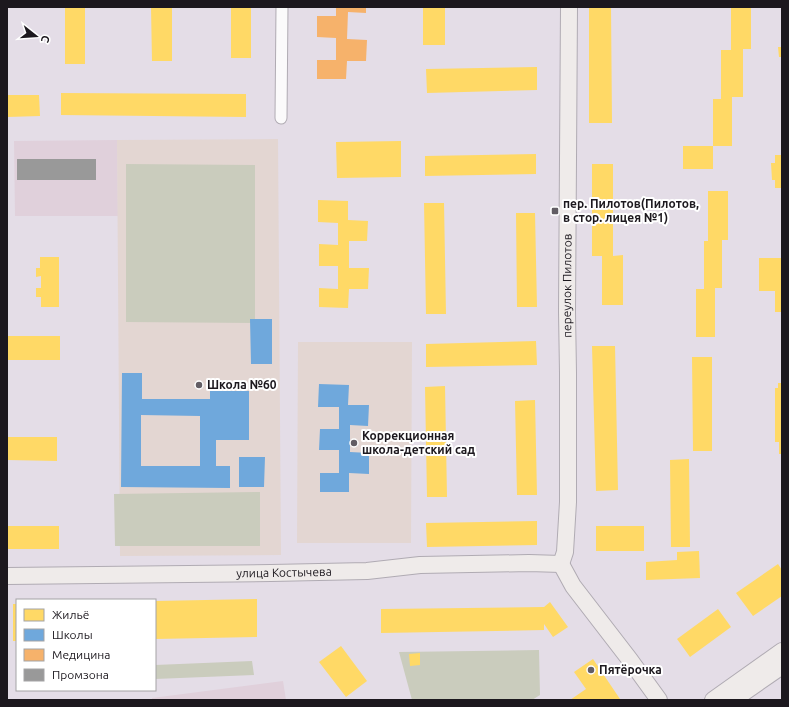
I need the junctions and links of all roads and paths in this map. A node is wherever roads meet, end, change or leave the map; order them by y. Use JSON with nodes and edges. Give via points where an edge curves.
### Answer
{"nodes":[{"id":1,"x":282,"y":7,"type":"edge"},
{"id":2,"x":569,"y":7,"type":"edge"},
{"id":3,"x":281,"y":118,"type":"dead end"},
{"id":4,"x":561,"y":564,"type":"junction"},
{"id":5,"x":7,"y":576,"type":"edge"},
{"id":6,"x":782,"y":651,"type":"edge"},
{"id":7,"x":782,"y":666,"type":"edge"},
{"id":8,"x":659,"y":700,"type":"edge"},
{"id":9,"x":713,"y":700,"type":"edge"},
{"id":10,"x":733,"y":700,"type":"edge"}],
"edges":[{"from":1,"to":3,"type":"street"},
{"from":2,"to":4,"type":"main road","name":"переулок Пилотов","via":[[568,502],[565,552]]},
{"from":4,"to":5,"type":"main road","name":"улица Костычева","via":[[420,565],[367,571]]},
{"from":4,"to":8,"type":"main road","via":[[573,586]]},
{"from":6,"to":9,"type":"main road"},
{"from":7,"to":10,"type":"main road"}]}
